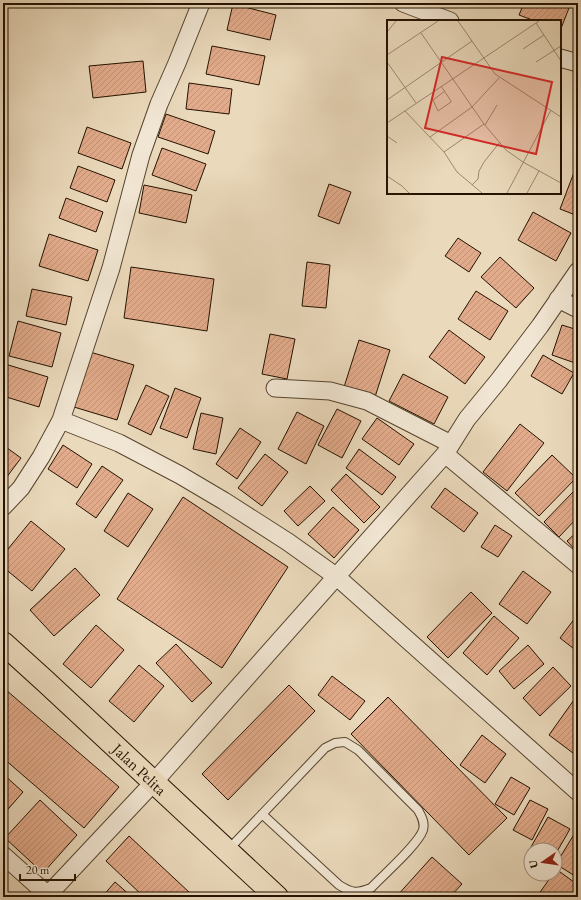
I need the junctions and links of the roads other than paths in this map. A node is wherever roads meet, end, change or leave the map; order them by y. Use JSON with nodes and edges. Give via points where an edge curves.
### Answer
{"nodes":[{"id":1,"x":201,"y":3,"type":"edge"},
{"id":2,"x":403,"y":3,"type":"edge"},
{"id":3,"x":447,"y":20,"type":"edge"},
{"id":4,"x":561,"y":58,"type":"edge"},
{"id":5,"x":578,"y":63,"type":"edge"},
{"id":6,"x":578,"y":271,"type":"edge"},
{"id":7,"x":558,"y":299,"type":"junction"},
{"id":8,"x":578,"y":310,"type":"edge"},
{"id":9,"x":275,"y":388,"type":"dead end"},
{"id":10,"x":61,"y":420,"type":"junction"},
{"id":11,"x":448,"y":449,"type":"junction"},
{"id":12,"x":3,"y":507,"type":"edge"},
{"id":13,"x":578,"y":565,"type":"edge"},
{"id":14,"x":337,"y":577,"type":"junction"},
{"id":15,"x":3,"y":642,"type":"edge"},
{"id":16,"x":154,"y":782,"type":"junction"},
{"id":17,"x":578,"y":792,"type":"edge"},
{"id":18,"x":262,"y":814,"type":"junction"},
{"id":19,"x":227,"y":851,"type":"junction"},
{"id":20,"x":3,"y":855,"type":"edge"},
{"id":21,"x":48,"y":896,"type":"edge"},
{"id":22,"x":277,"y":897,"type":"edge"}],
"edges":[{"from":1,"to":10,"type":"street","via":[[158,104],[141,155],[111,268]]},
{"from":2,"to":3,"type":"street"},
{"from":4,"to":5,"type":"street"},
{"from":6,"to":7,"type":"street"},
{"from":7,"to":8,"type":"street"},
{"from":7,"to":11,"type":"street","via":[[500,380],[467,419]]},
{"from":9,"to":11,"type":"street","via":[[330,391],[367,401]]},
{"from":10,"to":12,"type":"street","via":[[42,457],[21,488]]},
{"from":10,"to":14,"type":"street","via":[[119,443],[180,475],[288,542]]},
{"from":11,"to":13,"type":"street"},
{"from":11,"to":14,"type":"street"},
{"from":14,"to":16,"type":"street"},
{"from":14,"to":17,"type":"street"},
{"from":15,"to":16,"type":"highway","name":"Jalan Pelita"},
{"from":16,"to":19,"type":"highway","name":"Jalan Pelita"},
{"from":16,"to":21,"type":"street"},
{"from":18,"to":18,"type":"lane","via":[[325,748],[335,742],[345,742],[358,750],[418,810],[423,819],[423,829],[418,840],[371,888],[350,892],[339,885]]},
{"from":18,"to":19,"type":"lane"},
{"from":19,"to":22,"type":"highway","name":"Jalan Pelita"},
{"from":20,"to":21,"type":"street"}]}
